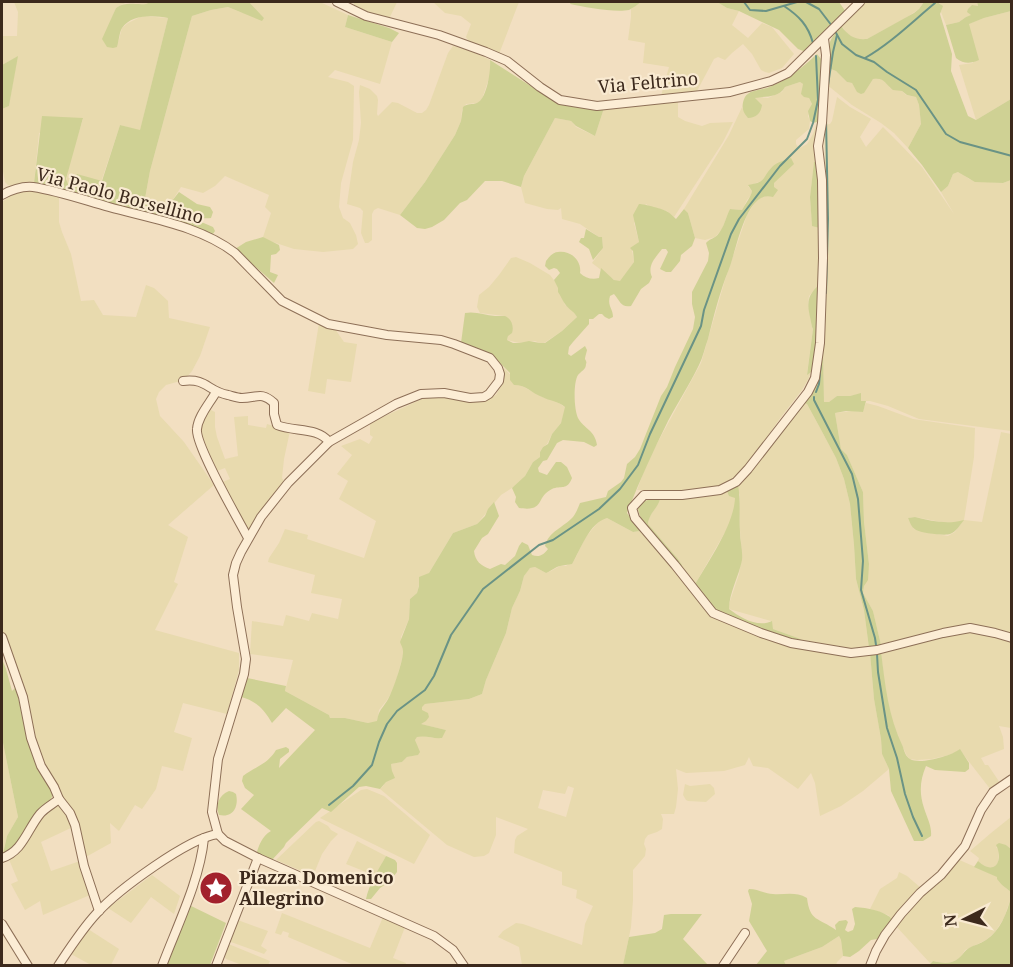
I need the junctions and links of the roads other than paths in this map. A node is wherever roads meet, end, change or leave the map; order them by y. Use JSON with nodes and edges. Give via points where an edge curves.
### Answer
{"nodes":[{"id":1,"x":337,"y":2,"type":"edge"},
{"id":2,"x":860,"y":2,"type":"edge"},
{"id":3,"x":824,"y":39,"type":"junction"},
{"id":4,"x":2,"y":195,"type":"edge"},
{"id":5,"x":183,"y":381,"type":"dead end"},
{"id":6,"x":216,"y":392,"type":"junction"},
{"id":7,"x":329,"y":442,"type":"junction"},
{"id":8,"x":248,"y":537,"type":"junction"},
{"id":9,"x":2,"y":637,"type":"edge"},
{"id":10,"x":1011,"y":638,"type":"edge"},
{"id":11,"x":1011,"y":779,"type":"edge"},
{"id":12,"x":59,"y":799,"type":"junction"},
{"id":13,"x":218,"y":834,"type":"junction"},
{"id":14,"x":204,"y":838,"type":"junction"},
{"id":15,"x":2,"y":858,"type":"edge"},
{"id":16,"x":258,"y":858,"type":"junction"},
{"id":17,"x":99,"y":911,"type":"junction"},
{"id":18,"x":2,"y":924,"type":"edge"},
{"id":19,"x":745,"y":933,"type":"dead end"},
{"id":20,"x":28,"y":966,"type":"edge"},
{"id":21,"x":58,"y":966,"type":"edge"},
{"id":22,"x":162,"y":966,"type":"edge"},
{"id":23,"x":216,"y":966,"type":"edge"},
{"id":24,"x":464,"y":966,"type":"edge"},
{"id":25,"x":723,"y":966,"type":"edge"},
{"id":26,"x":870,"y":966,"type":"edge"}],
"edges":[{"from":1,"to":3,"type":"street","name":"Via Feltrino","via":[[496,57],[560,100],[597,106],[730,92],[771,81],[788,72]]},
{"from":2,"to":3,"type":"street","name":"Via Feltrino"},
{"from":3,"to":10,"type":"street","via":[[819,146],[823,258],[815,378],[736,482],[720,490],[644,495],[632,508],[635,518],[713,613],[791,643],[851,653],[970,628]]},
{"from":4,"to":7,"type":"street","name":"Via Paolo Borsellino","via":[[31,187],[189,229],[236,253],[282,300],[327,324],[441,340],[490,358],[498,368],[499,381],[484,397],[421,394]]},
{"from":5,"to":6,"type":"street","via":[[203,382]]},
{"from":6,"to":7,"type":"street","via":[[242,398],[267,397],[274,403],[278,425],[321,434]]},
{"from":6,"to":8,"type":"street","via":[[197,432],[212,470]]},
{"from":7,"to":8,"type":"street","name":"Via Paolo Borsellino","via":[[288,483]]},
{"from":8,"to":13,"type":"street","name":"Via Paolo Borsellino","via":[[233,575],[246,659],[218,759],[212,812]]},
{"from":9,"to":12,"type":"street","via":[[23,697],[31,738]]},
{"from":11,"to":26,"type":"street","via":[[993,792],[965,846],[885,935]]},
{"from":12,"to":15,"type":"street","via":[[41,813],[21,845]]},
{"from":12,"to":17,"type":"street","via":[[75,825]]},
{"from":13,"to":14,"type":"street"},
{"from":13,"to":16,"type":"street"},
{"from":14,"to":17,"type":"street","via":[[149,870]]},
{"from":14,"to":22,"type":"street","via":[[201,860]]},
{"from":16,"to":23,"type":"street"},
{"from":16,"to":24,"type":"street","via":[[434,936],[453,950]]},
{"from":17,"to":21,"type":"street"},
{"from":18,"to":20,"type":"street"},
{"from":19,"to":25,"type":"street"}]}
